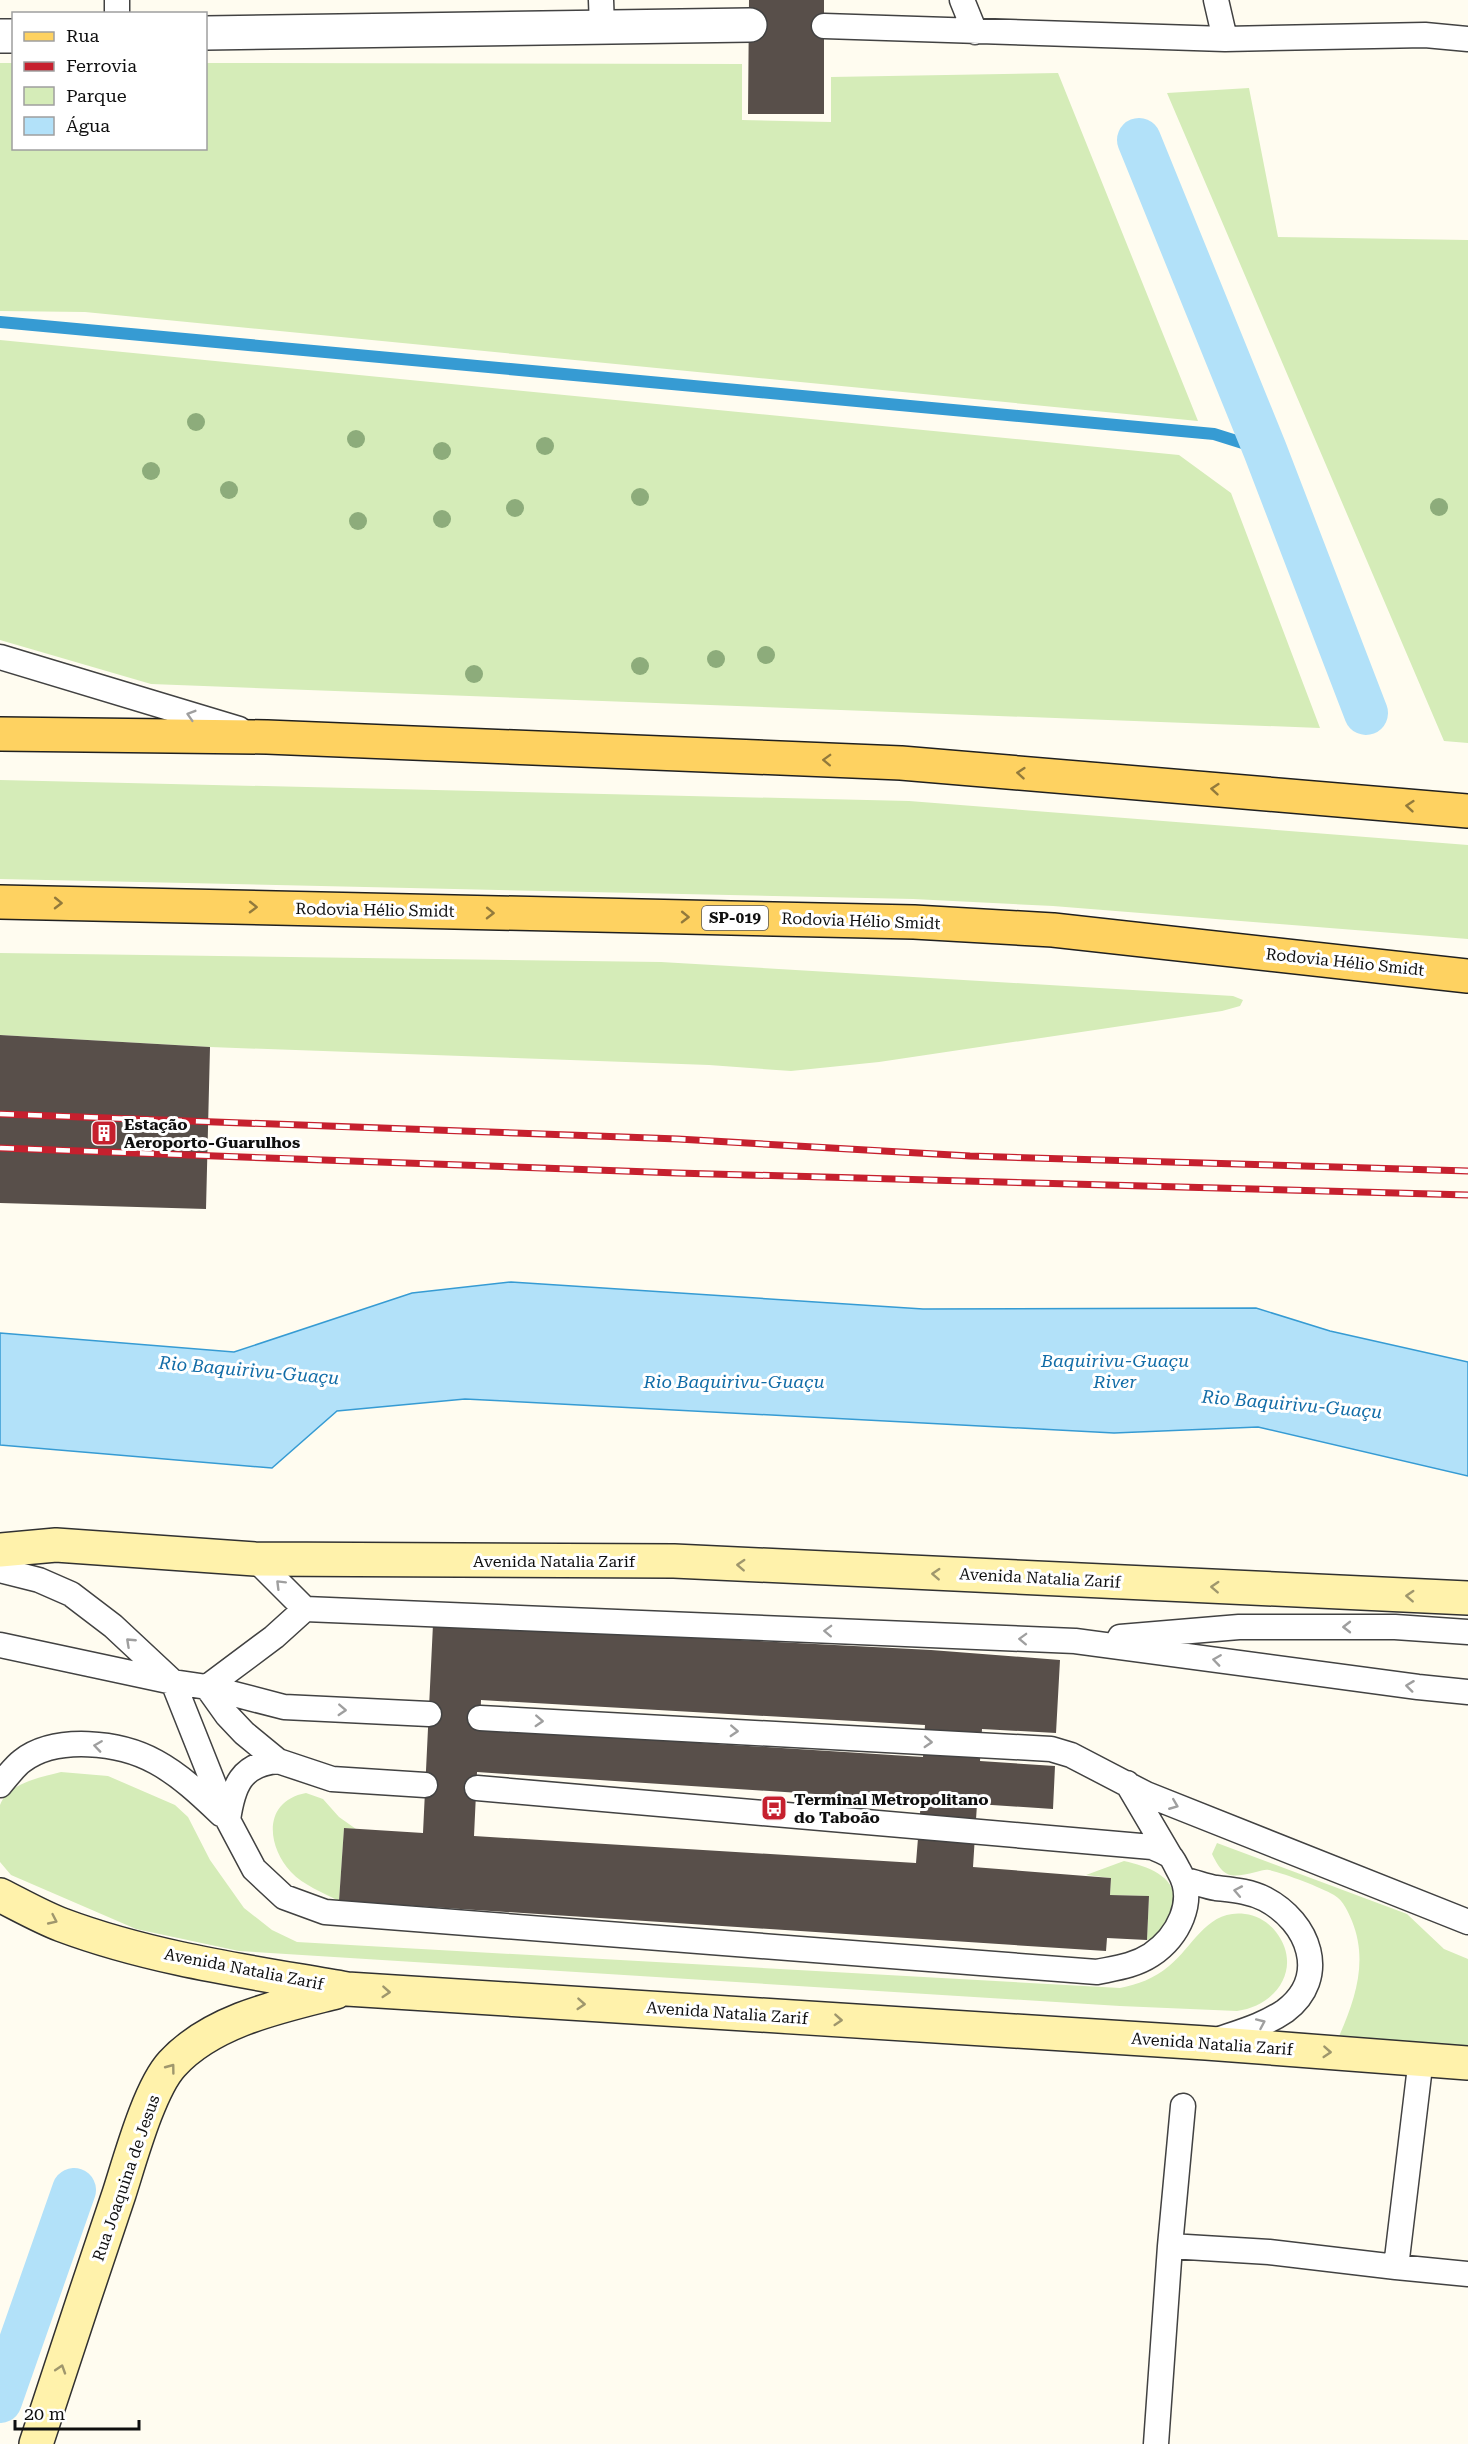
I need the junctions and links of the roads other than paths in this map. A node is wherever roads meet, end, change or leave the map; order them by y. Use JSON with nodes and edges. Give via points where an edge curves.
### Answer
{"nodes":[{"id":1,"x":962,"y":0,"type":"edge"},
{"id":2,"x":1216,"y":0,"type":"edge"},
{"id":3,"x":602,"y":14,"type":"edge"},
{"id":4,"x":750,"y":25,"type":"dead end"},
{"id":5,"x":824,"y":26,"type":"dead end"},
{"id":6,"x":975,"y":32,"type":"junction"},
{"id":7,"x":207,"y":33,"type":"edge"},
{"id":8,"x":1225,"y":39,"type":"junction"},
{"id":9,"x":1468,"y":39,"type":"edge"},
{"id":10,"x":0,"y":657,"type":"edge"},
{"id":11,"x":0,"y":734,"type":"edge"},
{"id":12,"x":267,"y":737,"type":"junction"},
{"id":13,"x":1468,"y":811,"type":"edge"},
{"id":14,"x":0,"y":902,"type":"edge"},
{"id":15,"x":1468,"y":976,"type":"edge"},
{"id":16,"x":0,"y":1550,"type":"edge"},
{"id":17,"x":255,"y":1559,"type":"junction"},
{"id":18,"x":0,"y":1570,"type":"edge"},
{"id":19,"x":1468,"y":1598,"type":"edge"},
{"id":20,"x":305,"y":1609,"type":"junction"},
{"id":21,"x":1468,"y":1632,"type":"edge"},
{"id":22,"x":1075,"y":1641,"type":"junction"},
{"id":23,"x":0,"y":1645,"type":"edge"},
{"id":24,"x":173,"y":1682,"type":"junction"},
{"id":25,"x":207,"y":1687,"type":"junction"},
{"id":26,"x":1468,"y":1692,"type":"edge"},
{"id":27,"x":429,"y":1714,"type":"dead end"},
{"id":28,"x":480,"y":1718,"type":"dead end"},
{"id":29,"x":278,"y":1761,"type":"junction"},
{"id":30,"x":1127,"y":1783,"type":"junction"},
{"id":31,"x":0,"y":1785,"type":"edge"},
{"id":32,"x":425,"y":1785,"type":"dead end"},
{"id":33,"x":477,"y":1788,"type":"dead end"},
{"id":34,"x":228,"y":1820,"type":"junction"},
{"id":35,"x":1170,"y":1856,"type":"junction"},
{"id":36,"x":1185,"y":1880,"type":"junction"},
{"id":37,"x":0,"y":1895,"type":"edge"},
{"id":38,"x":1468,"y":1922,"type":"edge"},
{"id":39,"x":347,"y":1989,"type":"junction"},
{"id":40,"x":1206,"y":2043,"type":"junction"},
{"id":41,"x":1421,"y":2058,"type":"junction"},
{"id":42,"x":1468,"y":2063,"type":"edge"},
{"id":43,"x":1183,"y":2106,"type":"dead end"},
{"id":44,"x":1170,"y":2246,"type":"junction"},
{"id":45,"x":1396,"y":2267,"type":"junction"},
{"id":46,"x":1468,"y":2274,"type":"edge"},
{"id":47,"x":36,"y":2444,"type":"edge"},
{"id":48,"x":1156,"y":2444,"type":"edge"}],
"edges":[{"from":1,"to":6,"type":"lane"},
{"from":2,"to":8,"type":"lane"},
{"from":3,"to":4,"type":"street"},
{"from":3,"to":7,"type":"street"},
{"from":5,"to":6,"type":"lane"},
{"from":6,"to":8,"type":"lane"},
{"from":8,"to":9,"type":"lane"},
{"from":12,"to":10,"type":"lane","one_way":true},
{"from":11,"to":12,"type":"main road"},
{"from":13,"to":12,"type":"main road","one_way":true,"via":[[901,763]]},
{"from":14,"to":15,"type":"main road","name":"Rodovia Hélio Smidt","number":"SP-019","one_way":true,"via":[[915,921],[1053,930]]},
{"from":16,"to":17,"type":"main road","name":"Avenida Natalia Zarif","via":[[56,1545]]},
{"from":19,"to":17,"type":"main road","name":"Avenida Natalia Zarif","one_way":true,"via":[[674,1562]]},
{"from":20,"to":17,"type":"lane","one_way":true},
{"from":24,"to":18,"type":"lane","one_way":true,"via":[[113,1626],[71,1594],[39,1580]]},
{"from":22,"to":20,"type":"lane","one_way":true},
{"from":20,"to":25,"type":"lane"},
{"from":21,"to":22,"type":"lane","one_way":true,"via":[[1395,1627],[1239,1627]]},
{"from":26,"to":22,"type":"lane","one_way":true},
{"from":23,"to":24,"type":"lane"},
{"from":24,"to":25,"type":"lane"},
{"from":24,"to":34,"type":"lane"},
{"from":25,"to":27,"type":"lane","one_way":true,"via":[[284,1707]]},
{"from":25,"to":29,"type":"lane","via":[[244,1733]]},
{"from":28,"to":30,"type":"lane","one_way":true,"via":[[1051,1749]]},
{"from":29,"to":32,"type":"lane","via":[[332,1779]]},
{"from":29,"to":34,"type":"lane","via":[[251,1767],[239,1781],[231,1797]]},
{"from":30,"to":35,"type":"lane"},
{"from":30,"to":38,"type":"lane","one_way":true,"via":[[1146,1794]]},
{"from":34,"to":31,"type":"lane","one_way":true,"via":[[190,1785],[155,1761],[116,1748],[83,1743],[51,1748],[23,1761]]},
{"from":33,"to":35,"type":"lane","via":[[1133,1844],[1152,1847]]},
{"from":34,"to":36,"type":"lane","via":[[254,1869],[284,1897],[325,1912],[1097,1972],[1128,1966],[1166,1943],[1183,1918]]},
{"from":35,"to":36,"type":"lane"},
{"from":40,"to":36,"type":"lane","one_way":true,"via":[[1263,2023],[1284,2011],[1301,1996],[1309,1976],[1310,1955],[1298,1925],[1284,1910],[1240,1890]]},
{"from":37,"to":39,"type":"main road","name":"Avenida Natalia Zarif","one_way":true,"via":[[61,1924],[128,1946],[214,1966]]},
{"from":39,"to":40,"type":"main road","name":"Avenida Natalia Zarif","one_way":true},
{"from":47,"to":39,"type":"main road","name":"Rua Joaquina de Jesus","one_way":true,"via":[[136,2140],[171,2065],[193,2045],[248,2018]]},
{"from":40,"to":41,"type":"main road","name":"Avenida Natalia Zarif","one_way":true},
{"from":41,"to":42,"type":"main road","name":"Avenida Natalia Zarif"},
{"from":41,"to":45,"type":"lane"},
{"from":43,"to":44,"type":"lane"},
{"from":44,"to":45,"type":"lane"},
{"from":44,"to":48,"type":"lane"},
{"from":45,"to":46,"type":"lane"}]}
